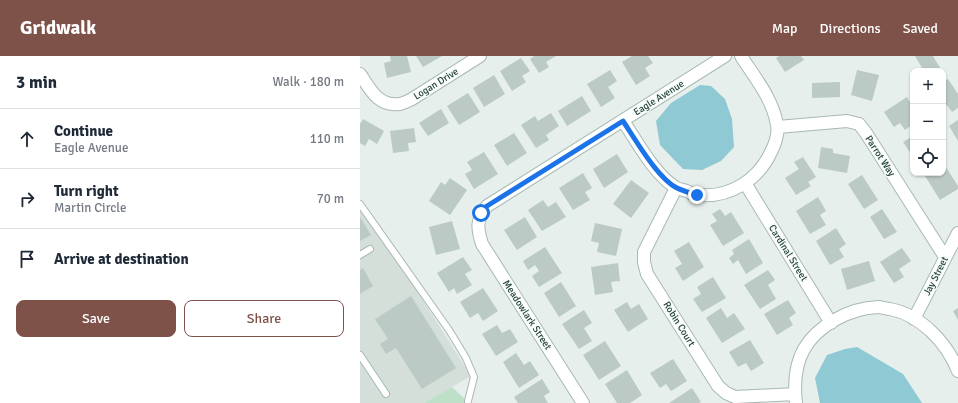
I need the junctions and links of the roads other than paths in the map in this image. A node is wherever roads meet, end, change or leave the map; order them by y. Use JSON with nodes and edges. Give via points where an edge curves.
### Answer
{"nodes":[{"id":1,"x":480,"y":56,"type":"edge"},
{"id":2,"x":725,"y":56,"type":"edge"},
{"id":3,"x":741,"y":56,"type":"edge"},
{"id":4,"x":360,"y":74,"type":"edge"},
{"id":5,"x":623,"y":121,"type":"junction"},
{"id":6,"x":778,"y":127,"type":"junction"},
{"id":7,"x":745,"y":183,"type":"junction"},
{"id":8,"x":676,"y":188,"type":"junction"},
{"id":9,"x":360,"y":204,"type":"edge"},
{"id":10,"x":478,"y":223,"type":"joint"},
{"id":11,"x":958,"y":233,"type":"edge"},
{"id":12,"x":370,"y":249,"type":"dead end"},
{"id":13,"x":360,"y":255,"type":"edge"},
{"id":14,"x":945,"y":257,"type":"junction"},
{"id":15,"x":914,"y":319,"type":"junction"},
{"id":16,"x":831,"y":323,"type":"junction"},
{"id":17,"x":360,"y":355,"type":"edge"},
{"id":18,"x":958,"y":371,"type":"edge"},
{"id":19,"x":386,"y":394,"type":"dead end"},
{"id":20,"x":796,"y":398,"type":"edge"},
{"id":21,"x":468,"y":401,"type":"dead end"},
{"id":22,"x":583,"y":403,"type":"edge"}],
"edges":[{"from":1,"to":4,"type":"street","name":"Logan Drive","via":[[401,104],[379,99]]},
{"from":2,"to":5,"type":"street","name":"Eagle Avenue"},
{"from":3,"to":6,"type":"street","via":[[767,96]]},
{"from":5,"to":8,"type":"street","via":[[650,162]]},
{"from":5,"to":10,"type":"street","name":"Eagle Avenue","via":[[487,206],[481,213]]},
{"from":6,"to":7,"type":"street","via":[[767,160],[757,174]]},
{"from":6,"to":14,"type":"street","name":"Parrot Way","via":[[847,121],[859,124]]},
{"from":7,"to":8,"type":"street","via":[[728,192],[712,195],[697,195]]},
{"from":7,"to":16,"type":"street","name":"Cardinal Street"},
{"from":8,"to":20,"type":"street","name":"Robin Court","via":[[644,252],[647,274],[718,386],[726,393],[735,397]]},
{"from":9,"to":21,"type":"lane","via":[[450,330],[466,358],[474,377]]},
{"from":10,"to":22,"type":"street","name":"Meadowlark Street","via":[[482,244]]},
{"from":11,"to":14,"type":"street","name":"Jay Street"},
{"from":12,"to":13,"type":"lane"},
{"from":14,"to":15,"type":"street","name":"Jay Street"},
{"from":15,"to":16,"type":"street","via":[[898,311],[879,307],[844,315]]},
{"from":15,"to":18,"type":"street","via":[[932,332],[944,346]]},
{"from":16,"to":20,"type":"street","via":[[816,333],[804,349],[795,380]]},
{"from":17,"to":19,"type":"lane"}]}
